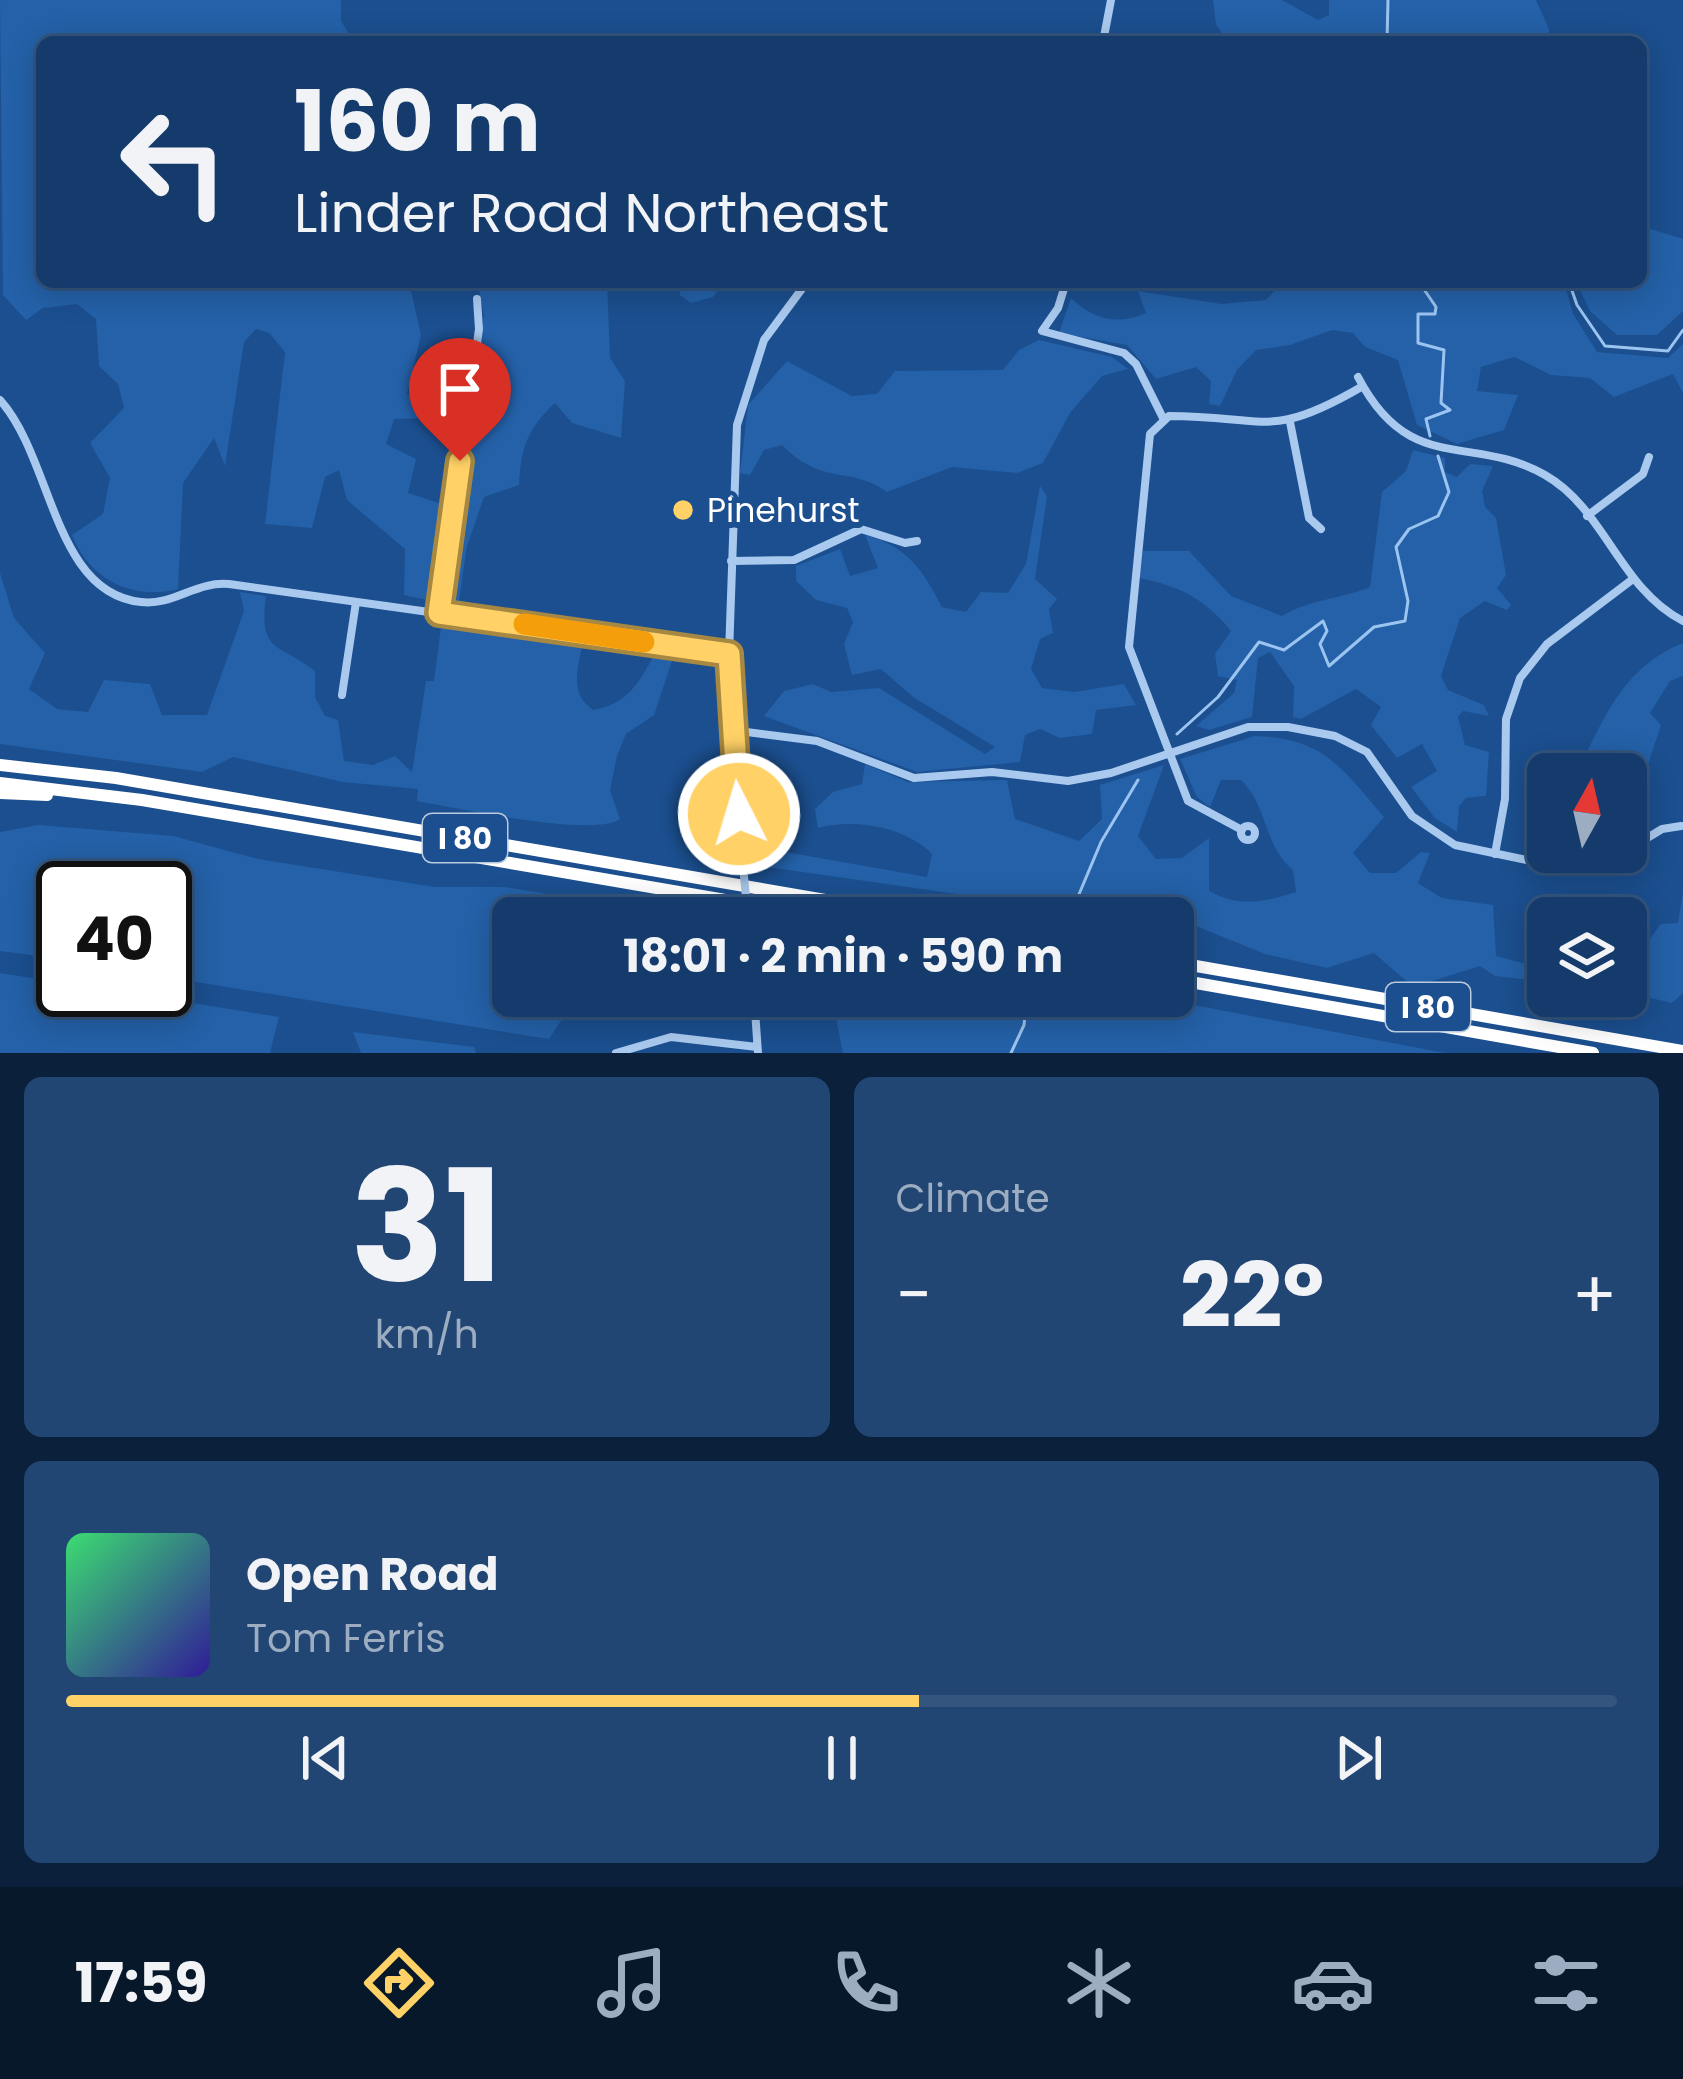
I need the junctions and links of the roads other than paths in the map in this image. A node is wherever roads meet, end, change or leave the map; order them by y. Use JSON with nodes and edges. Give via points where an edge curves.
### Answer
{"nodes":[{"id":1,"x":1111,"y":0,"type":"edge"},
{"id":2,"x":1103,"y":36,"type":"edge"},
{"id":3,"x":802,"y":288,"type":"edge"},
{"id":4,"x":1063,"y":288,"type":"edge"},
{"id":5,"x":476,"y":299,"type":"dead end"},
{"id":6,"x":0,"y":400,"type":"edge"},
{"id":7,"x":1163,"y":418,"type":"junction"},
{"id":8,"x":1290,"y":422,"type":"junction"},
{"id":9,"x":1649,"y":457,"type":"dead end"},
{"id":10,"x":1587,"y":516,"type":"junction"},
{"id":11,"x":1321,"y":529,"type":"dead end"},
{"id":12,"x":917,"y":541,"type":"dead end"},
{"id":13,"x":731,"y":561,"type":"junction"},
{"id":14,"x":1633,"y":579,"type":"junction"},
{"id":15,"x":356,"y":602,"type":"junction"},
{"id":16,"x":439,"y":613,"type":"junction"},
{"id":17,"x":1683,"y":621,"type":"edge"},
{"id":18,"x":729,"y":654,"type":"junction"},
{"id":19,"x":342,"y":695,"type":"dead end"},
{"id":20,"x":731,"y":730,"type":"junction"},
{"id":21,"x":1167,"y":755,"type":"junction"},
{"id":22,"x":0,"y":765,"type":"edge"},
{"id":23,"x":0,"y":783,"type":"edge"},
{"id":24,"x":0,"y":793,"type":"edge"},
{"id":25,"x":142,"y":800,"type":"junction"},
{"id":26,"x":1682,"y":826,"type":"edge"},
{"id":27,"x":1242,"y":830,"type":"dead end"},
{"id":28,"x":1647,"y":839,"type":"edge"},
{"id":29,"x":1495,"y":854,"type":"junction"},
{"id":30,"x":1527,"y":860,"type":"edge"},
{"id":31,"x":708,"y":897,"type":"edge"},
{"id":32,"x":746,"y":897,"type":"edge"},
{"id":33,"x":807,"y":897,"type":"edge"},
{"id":34,"x":1194,"y":966,"type":"edge"},
{"id":35,"x":1194,"y":983,"type":"edge"},
{"id":36,"x":756,"y":1017,"type":"edge"},
{"id":37,"x":758,"y":1050,"type":"edge"},
{"id":38,"x":1683,"y":1051,"type":"edge"},
{"id":39,"x":616,"y":1053,"type":"edge"},
{"id":40,"x":1594,"y":1053,"type":"edge"}],
"edges":[{"from":1,"to":2,"type":"street"},
{"from":3,"to":13,"type":"street","via":[[773,325],[745,390]]},
{"from":4,"to":7,"type":"street","via":[[1042,331],[1124,353]]},
{"from":5,"to":16,"type":"street","via":[[479,329]]},
{"from":6,"to":15,"type":"street","via":[[29,447],[76,562],[103,591],[149,603],[212,582]]},
{"from":7,"to":8,"type":"street"},
{"from":7,"to":21,"type":"street","via":[[1150,434],[1128,634]]},
{"from":8,"to":10,"type":"street","via":[[1360,382],[1410,436],[1534,469]]},
{"from":8,"to":11,"type":"street","via":[[1310,518]]},
{"from":9,"to":10,"type":"street","via":[[1643,474]]},
{"from":10,"to":14,"type":"street"},
{"from":12,"to":13,"type":"street","via":[[861,529],[794,560]]},
{"from":13,"to":18,"type":"street"},
{"from":14,"to":17,"type":"street"},
{"from":14,"to":29,"type":"street","via":[[1547,644],[1520,678],[1506,719]]},
{"from":15,"to":16,"type":"street"},
{"from":15,"to":19,"type":"street"},
{"from":16,"to":18,"type":"street"},
{"from":18,"to":20,"type":"street"},
{"from":20,"to":21,"type":"street","via":[[817,741],[914,778],[992,772],[1081,780]]},
{"from":20,"to":32,"type":"street","bridge":true},
{"from":21,"to":27,"type":"street","via":[[1194,807]]},
{"from":21,"to":29,"type":"street","via":[[1248,727],[1335,736],[1376,760],[1430,832]]},
{"from":22,"to":33,"type":"highway","number":"I 80"},
{"from":23,"to":25,"type":"highway","number":"I 80"},
{"from":24,"to":25,"type":"highway"},
{"from":25,"to":31,"type":"highway","number":"I 80"},
{"from":26,"to":28,"type":"street"},
{"from":29,"to":30,"type":"street"},
{"from":34,"to":38,"type":"highway","number":"I 80"},
{"from":35,"to":40,"type":"highway","number":"I 80"},
{"from":36,"to":37,"type":"street"},
{"from":37,"to":39,"type":"street","via":[[671,1037]]}]}
